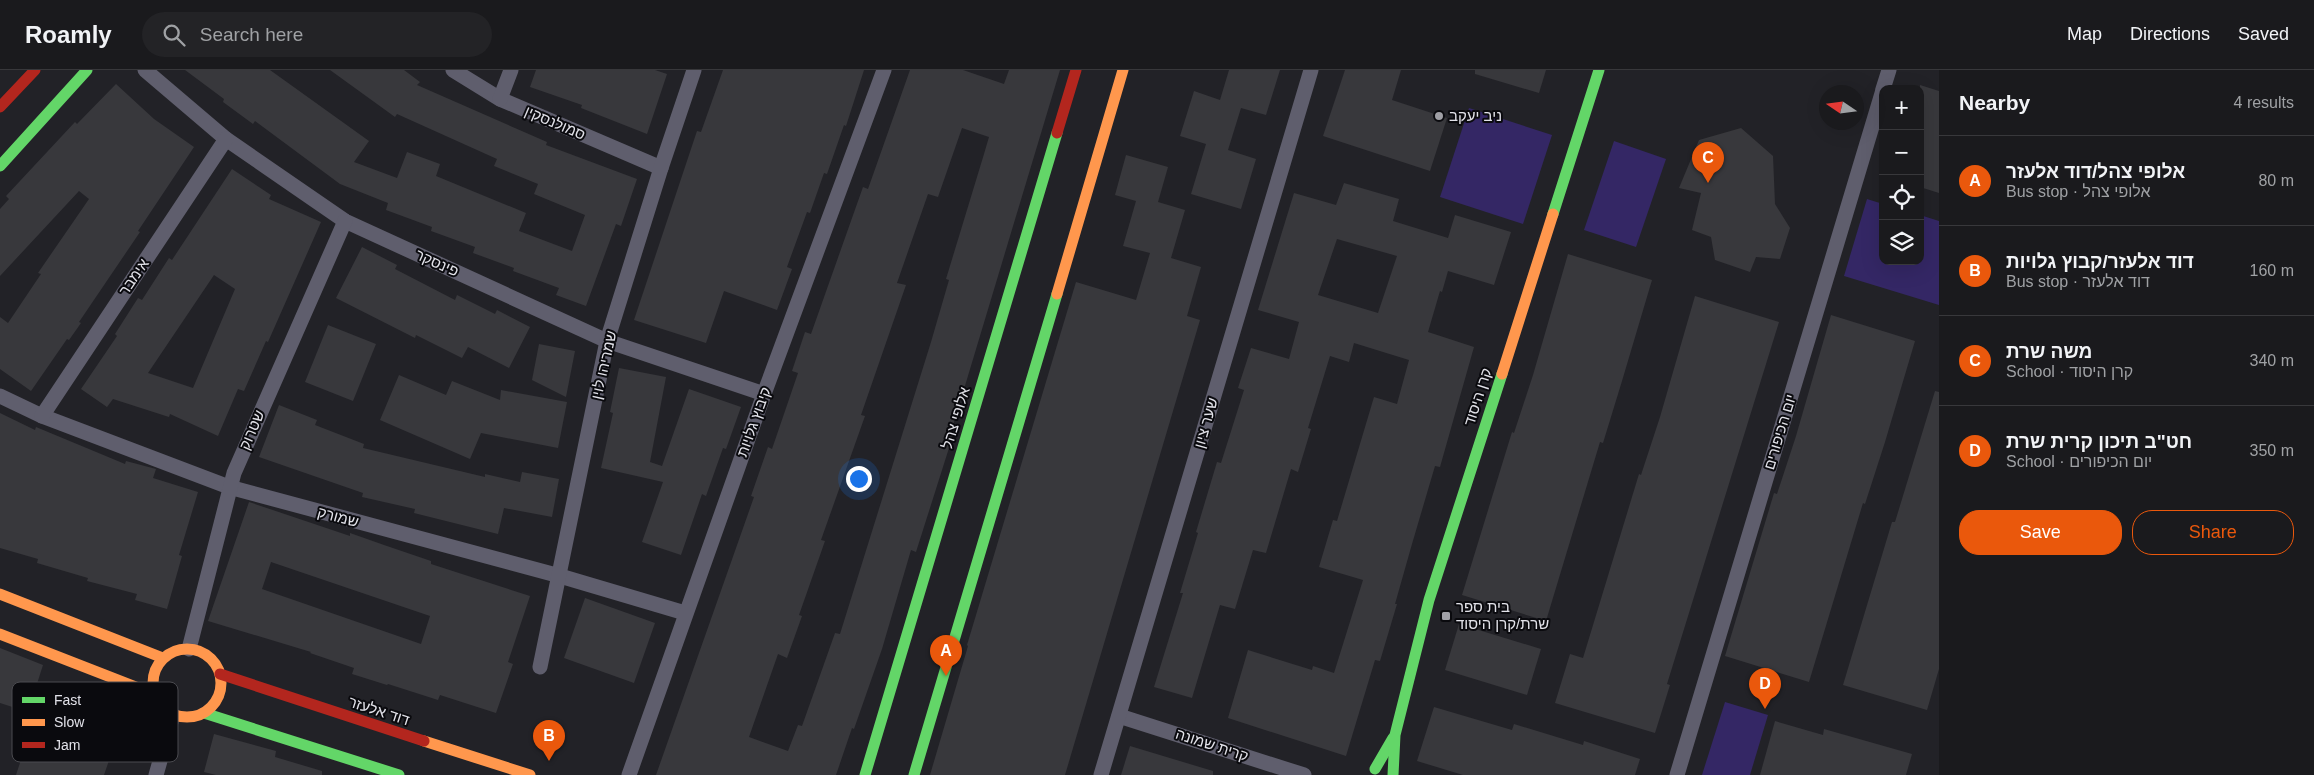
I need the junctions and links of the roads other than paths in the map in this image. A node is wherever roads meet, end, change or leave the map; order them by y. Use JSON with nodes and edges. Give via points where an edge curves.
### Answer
{"nodes":[{"id":1,"x":35,"y":70,"type":"edge"},
{"id":2,"x":87,"y":70,"type":"edge"},
{"id":3,"x":145,"y":70,"type":"edge"},
{"id":4,"x":453,"y":70,"type":"edge"},
{"id":5,"x":511,"y":70,"type":"edge"},
{"id":6,"x":694,"y":70,"type":"edge"},
{"id":7,"x":884,"y":70,"type":"edge"},
{"id":8,"x":1076,"y":70,"type":"edge"},
{"id":9,"x":1122,"y":70,"type":"edge"},
{"id":10,"x":1311,"y":70,"type":"edge"},
{"id":11,"x":1599,"y":70,"type":"edge"},
{"id":12,"x":1888,"y":70,"type":"edge"},
{"id":13,"x":1884,"y":85,"type":"edge"},
{"id":14,"x":500,"y":99,"type":"junction"},
{"id":15,"x":1879,"y":102,"type":"edge"},
{"id":16,"x":0,"y":107,"type":"edge"},
{"id":17,"x":226,"y":139,"type":"junction"},
{"id":18,"x":0,"y":166,"type":"edge"},
{"id":19,"x":661,"y":168,"type":"junction"},
{"id":20,"x":345,"y":221,"type":"junction"},
{"id":21,"x":608,"y":341,"type":"junction"},
{"id":22,"x":764,"y":394,"type":"junction"},
{"id":23,"x":0,"y":396,"type":"edge"},
{"id":24,"x":42,"y":416,"type":"junction"},
{"id":25,"x":229,"y":487,"type":"junction"},
{"id":26,"x":560,"y":576,"type":"junction"},
{"id":27,"x":0,"y":594,"type":"edge"},
{"id":28,"x":685,"y":613,"type":"junction"},
{"id":29,"x":0,"y":634,"type":"edge"},
{"id":30,"x":189,"y":649,"type":"junction"},
{"id":31,"x":163,"y":658,"type":"junction"},
{"id":32,"x":540,"y":667,"type":"dead end"},
{"id":33,"x":220,"y":674,"type":"junction"},
{"id":34,"x":123,"y":682,"type":"edge"},
{"id":35,"x":153,"y":682,"type":"edge"},
{"id":36,"x":204,"y":713,"type":"junction"},
{"id":37,"x":178,"y":716,"type":"edge"},
{"id":38,"x":1119,"y":716,"type":"junction"},
{"id":39,"x":1395,"y":735,"type":"junction"},
{"id":40,"x":160,"y":762,"type":"edge"},
{"id":41,"x":156,"y":775,"type":"edge"},
{"id":42,"x":399,"y":775,"type":"edge"},
{"id":43,"x":530,"y":775,"type":"edge"},
{"id":44,"x":629,"y":775,"type":"edge"},
{"id":45,"x":865,"y":775,"type":"edge"},
{"id":46,"x":914,"y":775,"type":"edge"},
{"id":47,"x":1101,"y":775,"type":"edge"},
{"id":48,"x":1304,"y":775,"type":"edge"},
{"id":49,"x":1393,"y":775,"type":"edge"},
{"id":50,"x":1677,"y":775,"type":"edge"}],
"edges":[{"from":1,"to":16,"type":"street"},
{"from":2,"to":18,"type":"street"},
{"from":3,"to":17,"type":"street","name":"פינסקר"},
{"from":4,"to":14,"type":"street","name":"סמולנסקין"},
{"from":5,"to":14,"type":"street"},
{"from":6,"to":19,"type":"street","name":"שמריהו לוין"},
{"from":7,"to":22,"type":"street","name":"קיבוץ גלויות"},
{"from":8,"to":45,"type":"street","name":"אלופי צהל"},
{"from":9,"to":46,"type":"street"},
{"from":10,"to":38,"type":"street","name":"שער ציון"},
{"from":11,"to":39,"type":"street","name":"קרן היסוד","via":[[1429,600]]},
{"from":12,"to":13,"type":"street","name":"יום הכיפורים"},
{"from":14,"to":19,"type":"street","name":"סמולנסקין"},
{"from":15,"to":50,"type":"street","name":"יום הכיפורים"},
{"from":17,"to":20,"type":"street","name":"פינסקר"},
{"from":17,"to":24,"type":"street","name":"אימבר"},
{"from":19,"to":21,"type":"street","name":"שמריהו לוין"},
{"from":20,"to":21,"type":"street","name":"פינסקר"},
{"from":20,"to":25,"type":"street","name":"שטרוק"},
{"from":21,"to":22,"type":"street","name":"פינסקר"},
{"from":21,"to":26,"type":"street","name":"שמריהו לוין"},
{"from":22,"to":28,"type":"street","name":"קיבוץ גלויות"},
{"from":23,"to":24,"type":"street","name":"שמורק"},
{"from":24,"to":25,"type":"street","name":"שמורק"},
{"from":25,"to":26,"type":"street","name":"שמורק"},
{"from":25,"to":30,"type":"street","name":"שטרוק"},
{"from":26,"to":28,"type":"street","name":"שמורק"},
{"from":26,"to":32,"type":"street","name":"שמריהו לוין"},
{"from":27,"to":31,"type":"street"},
{"from":28,"to":44,"type":"street","name":"קיבוץ גלויות"},
{"from":29,"to":34,"type":"street"},
{"from":30,"to":31,"type":"street","via":[[179,649]]},
{"from":30,"to":33,"type":"street","via":[[208,656]]},
{"from":31,"to":35,"type":"street","via":[[153,675]]},
{"from":33,"to":36,"type":"street","via":[[219,696]]},
{"from":33,"to":43,"type":"street","name":"דוד אלעזר"},
{"from":36,"to":37,"type":"street"},
{"from":36,"to":42,"type":"street"},
{"from":38,"to":47,"type":"street","name":"שער ציון"},
{"from":38,"to":48,"type":"street","name":"קרית שמונה"},
{"from":39,"to":49,"type":"street","name":"קרן היסוד"},
{"from":39,"to":49,"type":"street","name":"קרן היסוד","via":[[1371,770]]},
{"from":40,"to":41,"type":"street"}]}
